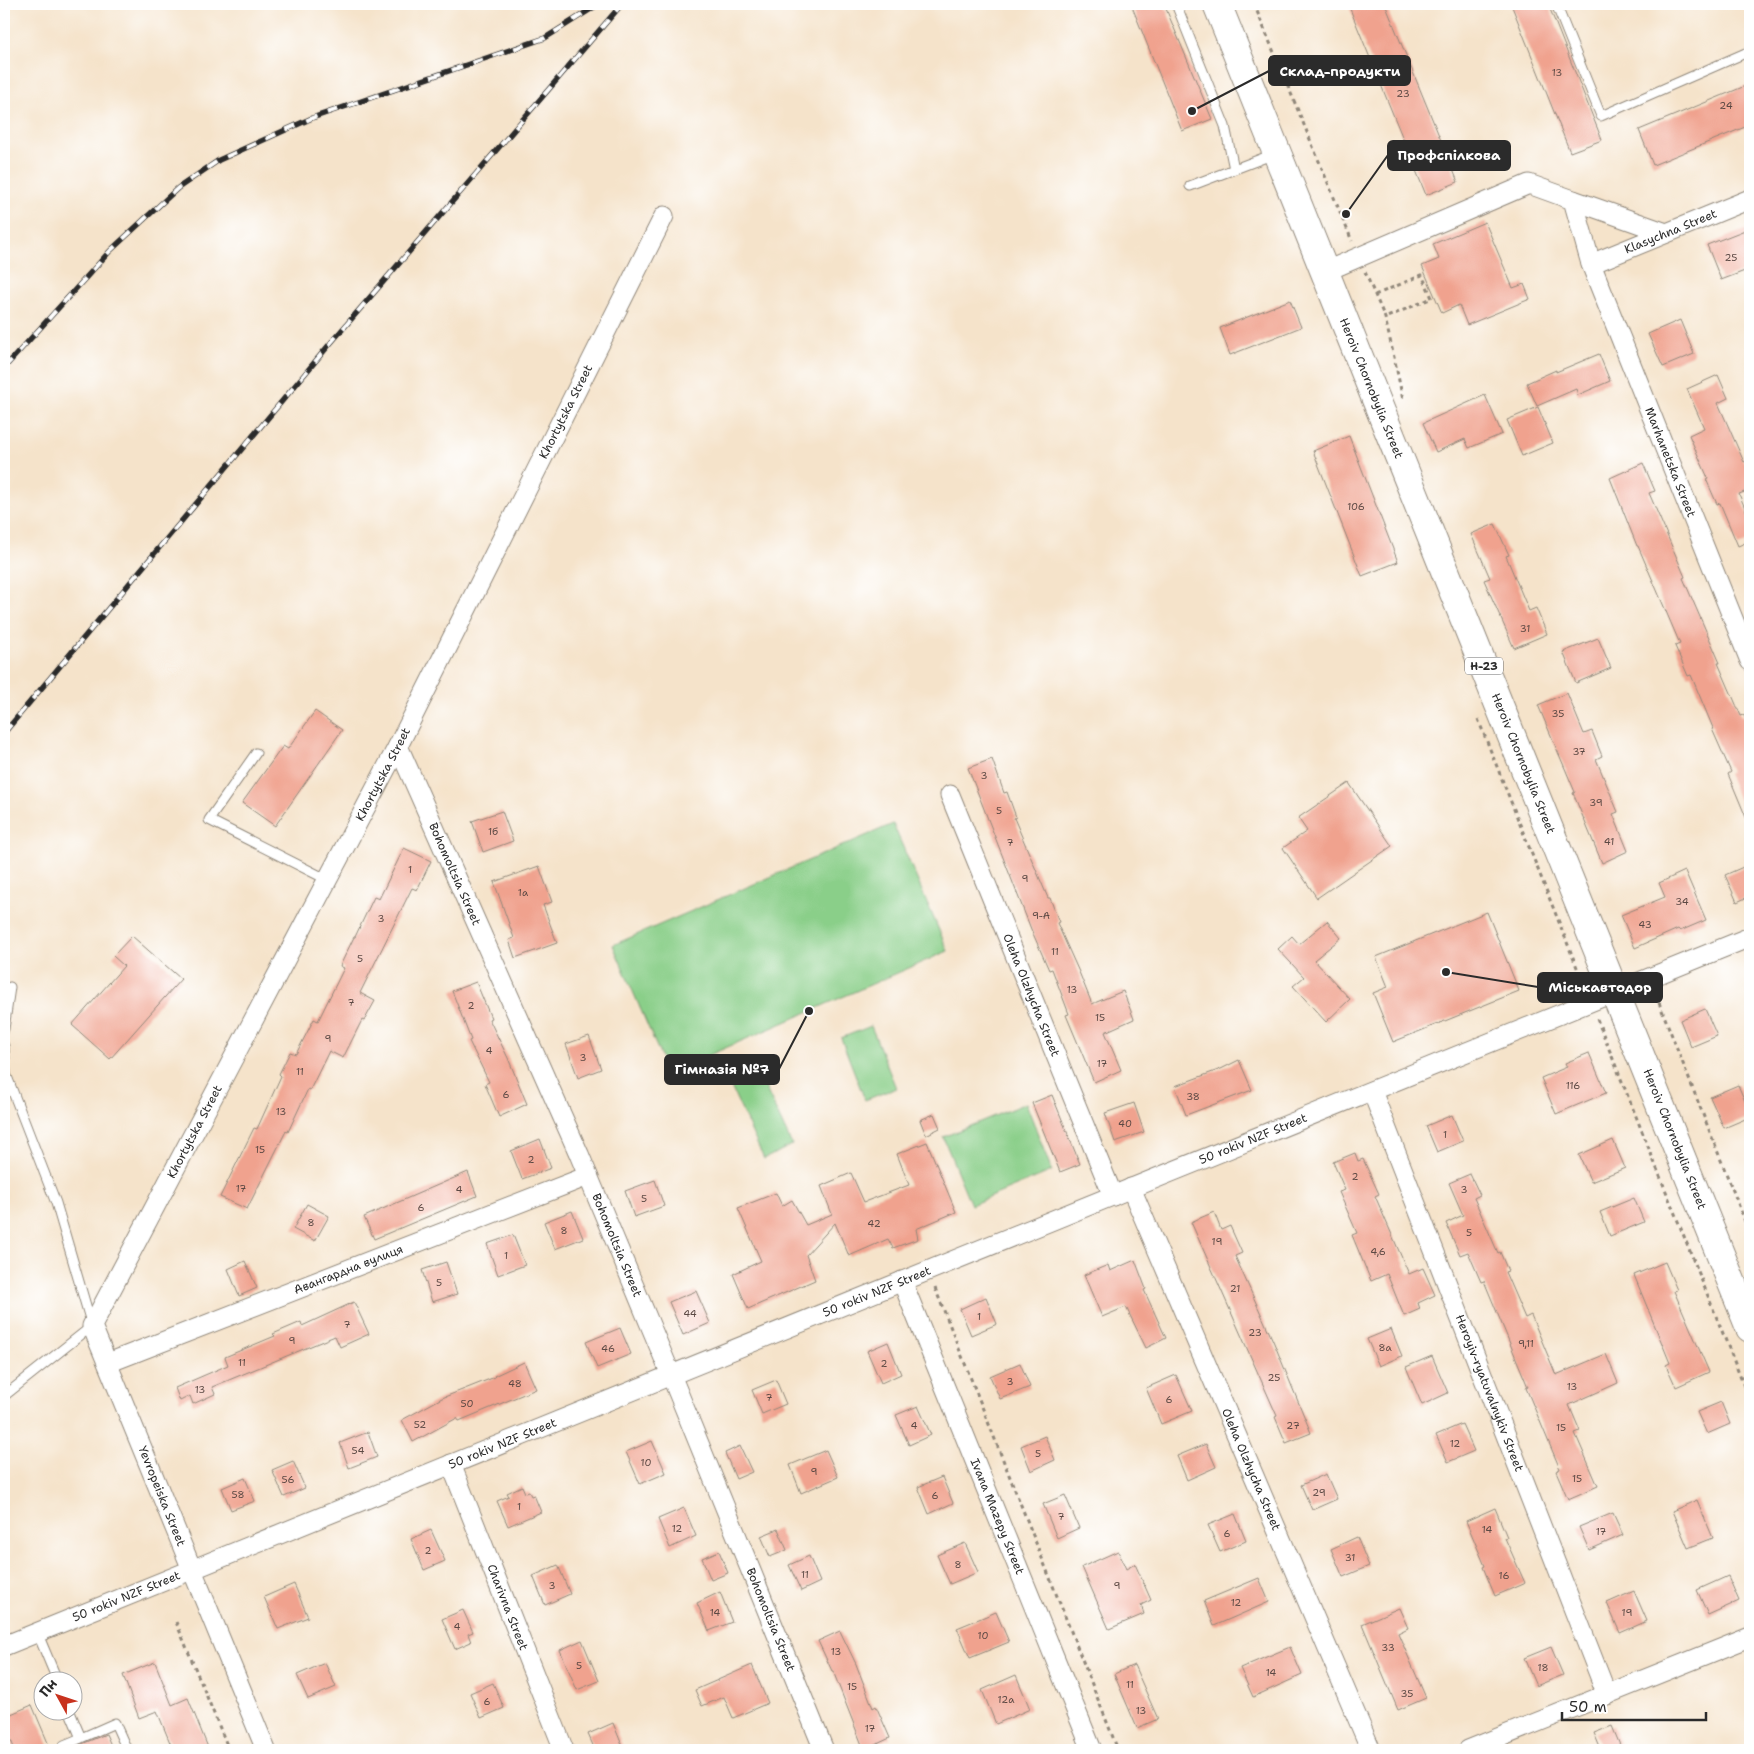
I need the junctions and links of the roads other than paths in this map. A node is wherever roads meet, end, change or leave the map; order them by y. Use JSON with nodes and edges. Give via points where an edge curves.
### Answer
{"nodes":[{"id":1,"x":1176,"y":4,"type":"edge"},
{"id":2,"x":1216,"y":4,"type":"edge"},
{"id":3,"x":1556,"y":4,"type":"edge"},
{"id":4,"x":1750,"y":51,"type":"edge"},
{"id":5,"x":1276,"y":153,"type":"junction"},
{"id":6,"x":1234,"y":169,"type":"junction"},
{"id":7,"x":1190,"y":186,"type":"dead end"},
{"id":8,"x":1750,"y":198,"type":"edge"},
{"id":9,"x":1573,"y":200,"type":"junction"},
{"id":10,"x":664,"y":216,"type":"dead end"},
{"id":11,"x":1666,"y":233,"type":"junction"},
{"id":12,"x":1591,"y":264,"type":"junction"},
{"id":13,"x":1324,"y":272,"type":"junction"},
{"id":14,"x":1750,"y":661,"type":"edge"},
{"id":15,"x":398,"y":746,"type":"junction"},
{"id":16,"x":256,"y":753,"type":"dead end"},
{"id":17,"x":950,"y":795,"type":"dead end"},
{"id":18,"x":328,"y":880,"type":"junction"},
{"id":19,"x":1750,"y":937,"type":"edge"},
{"id":20,"x":10,"y":987,"type":"dead end"},
{"id":21,"x":1617,"y":991,"type":"junction"},
{"id":22,"x":4,"y":1029,"type":"edge"},
{"id":23,"x":4,"y":1046,"type":"edge"},
{"id":24,"x":1372,"y":1091,"type":"junction"},
{"id":25,"x":588,"y":1176,"type":"junction"},
{"id":26,"x":1131,"y":1188,"type":"junction"},
{"id":27,"x":1113,"y":1196,"type":"junction"},
{"id":28,"x":902,"y":1281,"type":"junction"},
{"id":29,"x":92,"y":1326,"type":"junction"},
{"id":30,"x":1750,"y":1328,"type":"edge"},
{"id":31,"x":108,"y":1363,"type":"junction"},
{"id":32,"x":671,"y":1375,"type":"junction"},
{"id":33,"x":4,"y":1396,"type":"edge"},
{"id":34,"x":451,"y":1464,"type":"junction"},
{"id":35,"x":192,"y":1570,"type":"junction"},
{"id":36,"x":37,"y":1632,"type":"junction"},
{"id":37,"x":1750,"y":1637,"type":"edge"},
{"id":38,"x":4,"y":1646,"type":"edge"},
{"id":39,"x":54,"y":1672,"type":"edge"},
{"id":40,"x":1607,"y":1694,"type":"junction"},
{"id":41,"x":74,"y":1722,"type":"edge"},
{"id":42,"x":81,"y":1738,"type":"junction"},
{"id":43,"x":66,"y":1750,"type":"edge"},
{"id":44,"x":126,"y":1750,"type":"edge"},
{"id":45,"x":266,"y":1750,"type":"edge"},
{"id":46,"x":564,"y":1750,"type":"edge"},
{"id":47,"x":824,"y":1750,"type":"edge"},
{"id":48,"x":1092,"y":1750,"type":"edge"},
{"id":49,"x":1371,"y":1750,"type":"edge"},
{"id":50,"x":1468,"y":1750,"type":"edge"}],
"edges":[{"from":1,"to":6,"type":"lane","via":[[1225,126]]},
{"from":2,"to":5,"type":"main road","name":"Heroiv Chornobylia Street","number":"Н-23"},
{"from":3,"to":4,"type":"lane","via":[[1601,116]]},
{"from":5,"to":6,"type":"lane"},
{"from":5,"to":13,"type":"main road","name":"Heroiv Chornobylia Street","number":"Н-23"},
{"from":6,"to":7,"type":"lane"},
{"from":8,"to":11,"type":"street","name":"Klasychna Street"},
{"from":9,"to":11,"type":"street"},
{"from":9,"to":12,"type":"street","name":"Marhanetska Street"},
{"from":9,"to":13,"type":"street","via":[[1530,184]]},
{"from":10,"to":15,"type":"street","name":"Khortytska Street"},
{"from":11,"to":12,"type":"street","name":"Klasychna Street"},
{"from":12,"to":14,"type":"street","name":"Marhanetska Street"},
{"from":13,"to":21,"type":"main road","name":"Heroiv Chornobylia Street","number":"Н-23"},
{"from":15,"to":18,"type":"street","name":"Khortytska Street"},
{"from":15,"to":25,"type":"street","name":"Bohomoltsia Street"},
{"from":16,"to":18,"type":"lane","via":[[209,820]]},
{"from":17,"to":27,"type":"street","name":"Oleha Olzhycha Street"},
{"from":18,"to":29,"type":"street","name":"Khortytska Street"},
{"from":19,"to":21,"type":"street","name":"50 rokiv NZF Street"},
{"from":20,"to":22,"type":"lane"},
{"from":21,"to":24,"type":"street","name":"50 rokiv NZF Street"},
{"from":21,"to":30,"type":"main road","name":"Heroiv Chornobylia Street","number":"Н-23"},
{"from":23,"to":29,"type":"lane","via":[[6,1074],[56,1202]]},
{"from":24,"to":26,"type":"street","name":"50 rokiv NZF Street"},
{"from":24,"to":40,"type":"street","name":"Heroyiv-ryatuvalnykiv Street"},
{"from":25,"to":31,"type":"street","name":"Авангардна вулиця"},
{"from":25,"to":32,"type":"street","name":"Bohomoltsia Street"},
{"from":26,"to":27,"type":"street","name":"50 rokiv NZF Street"},
{"from":26,"to":49,"type":"street","name":"Oleha Olzhycha Street"},
{"from":27,"to":28,"type":"street","name":"50 rokiv NZF Street"},
{"from":28,"to":32,"type":"street","name":"50 rokiv NZF Street"},
{"from":28,"to":48,"type":"street","name":"Ivana Mazepy Street"},
{"from":29,"to":31,"type":"street","name":"Yevropeiska Street"},
{"from":29,"to":33,"type":"lane"},
{"from":31,"to":35,"type":"street","name":"Yevropeiska Street"},
{"from":32,"to":34,"type":"street","name":"50 rokiv NZF Street"},
{"from":32,"to":47,"type":"street","name":"Bohomoltsia Street"},
{"from":34,"to":35,"type":"street","name":"50 rokiv NZF Street"},
{"from":34,"to":46,"type":"street","name":"Charivna Street"},
{"from":35,"to":36,"type":"street","name":"50 rokiv NZF Street"},
{"from":35,"to":45,"type":"street","name":"Yevropeiska Street"},
{"from":36,"to":38,"type":"street","name":"50 rokiv NZF Street"},
{"from":36,"to":39,"type":"lane"},
{"from":37,"to":40,"type":"street"},
{"from":40,"to":50,"type":"street"},
{"from":41,"to":42,"type":"lane"},
{"from":42,"to":43,"type":"lane","via":[[64,1745]]},
{"from":42,"to":44,"type":"lane","via":[[115,1723]]}]}
